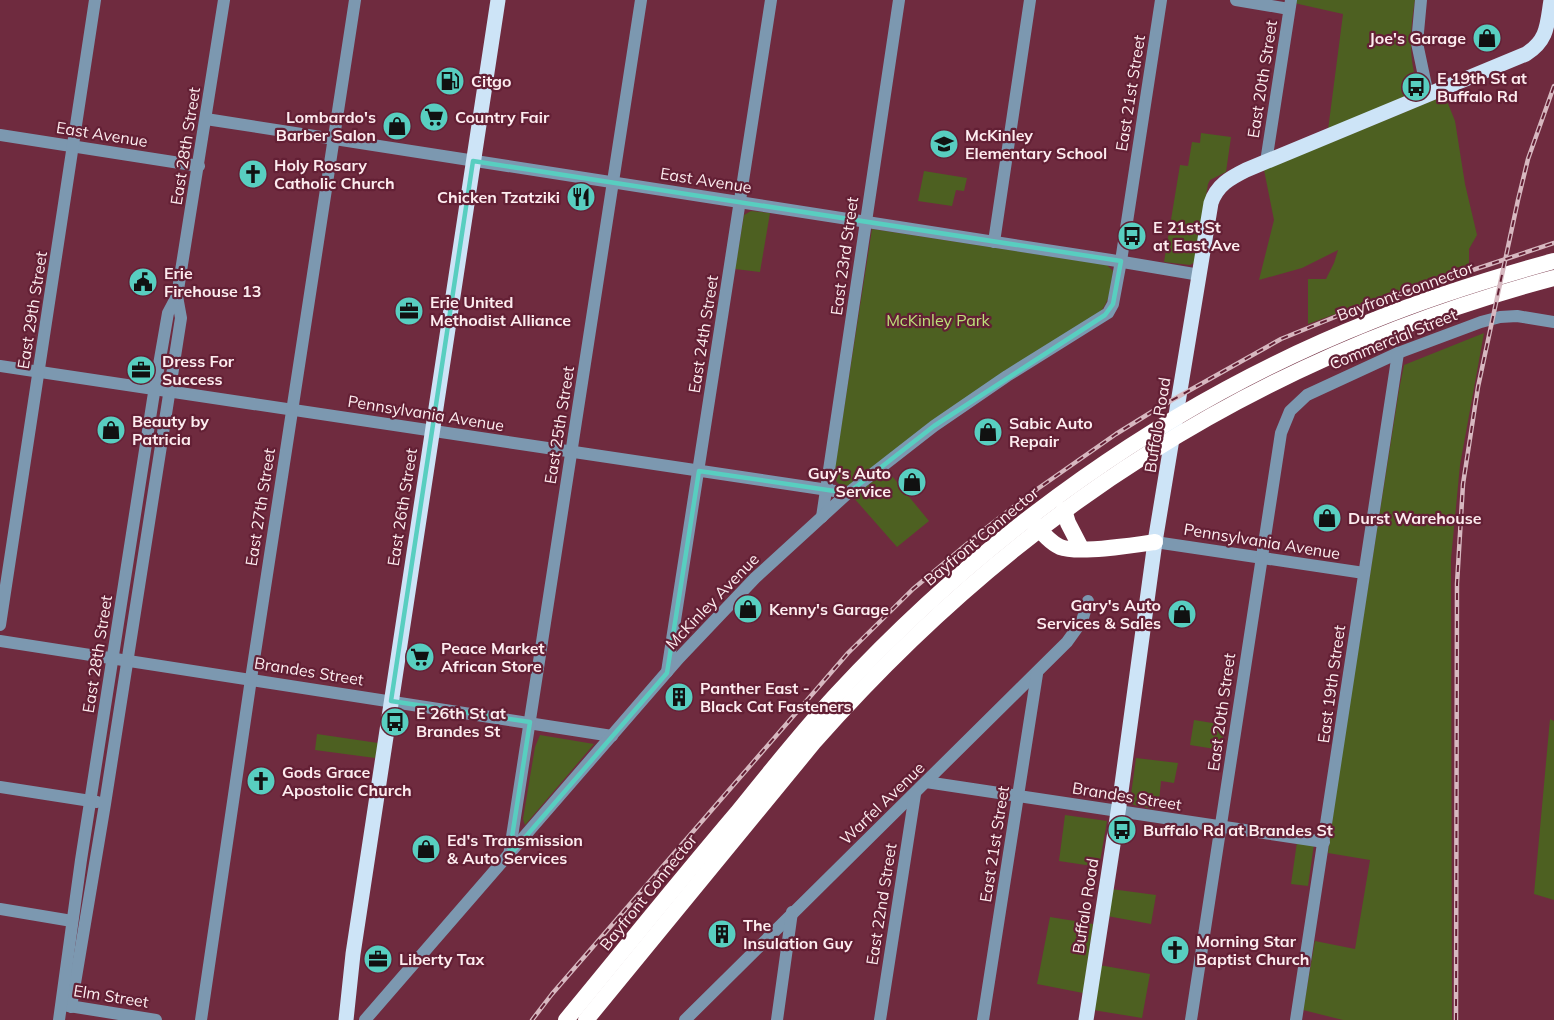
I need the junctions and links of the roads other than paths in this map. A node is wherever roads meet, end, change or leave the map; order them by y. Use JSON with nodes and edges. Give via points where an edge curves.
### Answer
{"nodes":[{"id":1,"x":96,"y":0,"type":"edge"},
{"id":2,"x":224,"y":0,"type":"edge"},
{"id":3,"x":355,"y":0,"type":"edge"},
{"id":4,"x":498,"y":0,"type":"edge"},
{"id":5,"x":641,"y":0,"type":"edge"},
{"id":6,"x":771,"y":0,"type":"edge"},
{"id":7,"x":900,"y":0,"type":"edge"},
{"id":8,"x":1030,"y":0,"type":"edge"},
{"id":9,"x":1161,"y":0,"type":"edge"},
{"id":10,"x":1236,"y":0,"type":"edge"},
{"id":11,"x":1421,"y":0,"type":"edge"},
{"id":12,"x":1551,"y":0,"type":"edge"},
{"id":13,"x":1290,"y":4,"type":"edge"},
{"id":14,"x":1428,"y":95,"type":"junction"},
{"id":15,"x":206,"y":119,"type":"junction"},
{"id":16,"x":0,"y":135,"type":"edge"},
{"id":17,"x":334,"y":139,"type":"junction"},
{"id":18,"x":73,"y":146,"type":"junction"},
{"id":19,"x":473,"y":161,"type":"junction"},
{"id":20,"x":1266,"y":162,"type":"junction"},
{"id":21,"x":199,"y":166,"type":"junction"},
{"id":22,"x":613,"y":183,"type":"junction"},
{"id":23,"x":740,"y":202,"type":"junction"},
{"id":24,"x":865,"y":222,"type":"junction"},
{"id":25,"x":994,"y":242,"type":"junction"},
{"id":26,"x":1121,"y":261,"type":"junction"},
{"id":27,"x":1554,"y":261,"type":"edge"},
{"id":28,"x":1200,"y":275,"type":"junction"},
{"id":29,"x":1554,"y":278,"type":"edge"},
{"id":30,"x":177,"y":296,"type":"junction"},
{"id":31,"x":1554,"y":322,"type":"edge"},
{"id":32,"x":1398,"y":353,"type":"junction"},
{"id":33,"x":0,"y":366,"type":"edge"},
{"id":34,"x":39,"y":371,"type":"junction"},
{"id":35,"x":155,"y":389,"type":"junction"},
{"id":36,"x":169,"y":391,"type":"junction"},
{"id":37,"x":292,"y":410,"type":"junction"},
{"id":38,"x":1290,"y":411,"type":"joint"},
{"id":39,"x":432,"y":431,"type":"junction"},
{"id":40,"x":572,"y":452,"type":"junction"},
{"id":41,"x":699,"y":472,"type":"junction"},
{"id":42,"x":826,"y":491,"type":"junction"},
{"id":43,"x":848,"y":493,"type":"junction"},
{"id":44,"x":1064,"y":510,"type":"junction"},
{"id":45,"x":822,"y":517,"type":"junction"},
{"id":46,"x":1034,"y":523,"type":"junction"},
{"id":47,"x":1155,"y":542,"type":"junction"},
{"id":48,"x":1081,"y":548,"type":"junction"},
{"id":49,"x":1261,"y":557,"type":"junction"},
{"id":50,"x":1364,"y":573,"type":"junction"},
{"id":51,"x":1088,"y":601,"type":"dead end"},
{"id":52,"x":0,"y":625,"type":"edge"},
{"id":53,"x":0,"y":641,"type":"edge"},
{"id":54,"x":112,"y":658,"type":"junction"},
{"id":55,"x":127,"y":660,"type":"junction"},
{"id":56,"x":1038,"y":672,"type":"junction"},
{"id":57,"x":666,"y":673,"type":"junction"},
{"id":58,"x":251,"y":679,"type":"junction"},
{"id":59,"x":391,"y":700,"type":"junction"},
{"id":60,"x":530,"y":722,"type":"junction"},
{"id":61,"x":612,"y":736,"type":"junction"},
{"id":62,"x":926,"y":782,"type":"junction"},
{"id":63,"x":0,"y":787,"type":"edge"},
{"id":64,"x":915,"y":794,"type":"junction"},
{"id":65,"x":1018,"y":797,"type":"junction"},
{"id":66,"x":91,"y":801,"type":"junction"},
{"id":67,"x":105,"y":804,"type":"junction"},
{"id":68,"x":1118,"y":812,"type":"junction"},
{"id":69,"x":1221,"y":827,"type":"junction"},
{"id":70,"x":1324,"y":842,"type":"junction"},
{"id":71,"x":509,"y":856,"type":"junction"},
{"id":72,"x":0,"y":909,"type":"edge"},
{"id":73,"x":792,"y":912,"type":"junction"},
{"id":74,"x":72,"y":921,"type":"junction"},
{"id":75,"x":66,"y":1006,"type":"junction"},
{"id":76,"x":59,"y":1020,"type":"edge"},
{"id":77,"x":156,"y":1020,"type":"edge"},
{"id":78,"x":201,"y":1020,"type":"edge"},
{"id":79,"x":346,"y":1020,"type":"edge"},
{"id":80,"x":365,"y":1020,"type":"edge"},
{"id":81,"x":566,"y":1020,"type":"edge"},
{"id":82,"x":586,"y":1020,"type":"edge"},
{"id":83,"x":685,"y":1020,"type":"edge"},
{"id":84,"x":777,"y":1020,"type":"edge"},
{"id":85,"x":880,"y":1020,"type":"edge"},
{"id":86,"x":983,"y":1020,"type":"edge"},
{"id":87,"x":1086,"y":1020,"type":"edge"},
{"id":88,"x":1191,"y":1020,"type":"edge"},
{"id":89,"x":1296,"y":1020,"type":"edge"}],
"edges":[{"from":1,"to":18,"type":"street","name":"East 29th Street"},
{"from":2,"to":15,"type":"street","name":"East 28th Street"},
{"from":3,"to":17,"type":"street","name":"East 27th Street"},
{"from":4,"to":19,"type":"main road","name":"East 26th Street"},
{"from":5,"to":22,"type":"street","name":"East 25th Street"},
{"from":6,"to":23,"type":"street","name":"East 24th Street"},
{"from":7,"to":24,"type":"street","name":"East 23rd Street"},
{"from":8,"to":25,"type":"street"},
{"from":9,"to":26,"type":"street","name":"East 21st Street"},
{"from":10,"to":13,"type":"street"},
{"from":11,"to":14,"type":"street","via":[[1416,43]]},
{"from":12,"to":14,"type":"main road","name":"Buffalo Road","via":[[1540,43],[1526,54]]},
{"from":13,"to":20,"type":"street","name":"East 20th Street"},
{"from":14,"to":20,"type":"main road","name":"Buffalo Road"},
{"from":15,"to":17,"type":"street","name":"East Avenue"},
{"from":15,"to":21,"type":"street","name":"East 28th Street"},
{"from":16,"to":18,"type":"street","name":"East Avenue"},
{"from":17,"to":19,"type":"street","name":"East Avenue"},
{"from":17,"to":37,"type":"street","name":"East 27th Street"},
{"from":18,"to":21,"type":"street","name":"East Avenue"},
{"from":18,"to":34,"type":"street","name":"East 29th Street"},
{"from":19,"to":22,"type":"street","name":"East Avenue"},
{"from":19,"to":39,"type":"main road","name":"East 26th Street"},
{"from":20,"to":28,"type":"main road","name":"Buffalo Road","via":[[1235,175],[1216,191]]},
{"from":21,"to":30,"type":"street","name":"East 28th Street"},
{"from":22,"to":23,"type":"street","name":"East Avenue"},
{"from":22,"to":40,"type":"street","name":"East 25th Street"},
{"from":23,"to":24,"type":"street","name":"East Avenue"},
{"from":23,"to":41,"type":"street","name":"East 24th Street"},
{"from":24,"to":25,"type":"street","name":"East Avenue"},
{"from":24,"to":42,"type":"street","name":"East 23rd Street"},
{"from":25,"to":26,"type":"street","name":"East Avenue"},
{"from":26,"to":28,"type":"street","name":"East Avenue"},
{"from":26,"to":43,"type":"street","name":"McKinley Avenue","via":[[1113,304],[1106,315],[944,419]]},
{"from":27,"to":46,"type":"highway","name":"Bayfront Connector","via":[[1427,300],[1265,369],[1161,426],[1100,466]]},
{"from":28,"to":47,"type":"main road","name":"Buffalo Road"},
{"from":29,"to":44,"type":"highway","name":"Bayfront Connector","via":[[1429,316],[1299,370],[1161,444]]},
{"from":30,"to":35,"type":"street","name":"East 28th Street","via":[[168,313]]},
{"from":30,"to":36,"type":"street","name":"East 28th Street","via":[[181,318]]},
{"from":31,"to":32,"type":"street","name":"Commercial Street","via":[[1517,316],[1490,319]]},
{"from":32,"to":38,"type":"street","name":"Commercial Street","via":[[1314,390]]},
{"from":32,"to":50,"type":"street","name":"East 19th Street"},
{"from":33,"to":34,"type":"street","name":"Pennsylvania Avenue"},
{"from":34,"to":35,"type":"street","name":"Pennsylvania Avenue"},
{"from":34,"to":52,"type":"street","name":"East 29th Street"},
{"from":35,"to":36,"type":"street","name":"Pennsylvania Avenue"},
{"from":35,"to":54,"type":"street","name":"East 28th Street"},
{"from":36,"to":37,"type":"street","name":"Pennsylvania Avenue"},
{"from":36,"to":55,"type":"street","name":"East 28th Street"},
{"from":37,"to":39,"type":"street","name":"Pennsylvania Avenue"},
{"from":37,"to":58,"type":"street","name":"East 27th Street"},
{"from":38,"to":49,"type":"street","name":"East 20th Street","via":[[1281,433]]},
{"from":39,"to":40,"type":"street","name":"Pennsylvania Avenue"},
{"from":39,"to":59,"type":"main road","name":"East 26th Street"},
{"from":40,"to":41,"type":"street","name":"Pennsylvania Avenue"},
{"from":40,"to":60,"type":"street","name":"East 25th Street"},
{"from":41,"to":42,"type":"street","name":"Pennsylvania Avenue"},
{"from":41,"to":57,"type":"street","name":"East 24th Street"},
{"from":42,"to":43,"type":"street","name":"Pennsylvania Avenue"},
{"from":42,"to":45,"type":"street","name":"East 23rd Street"},
{"from":43,"to":45,"type":"street","name":"McKinley Avenue"},
{"from":44,"to":46,"type":"highway","name":"Bayfront Connector"},
{"from":44,"to":48,"type":"highway"},
{"from":45,"to":57,"type":"street","name":"McKinley Avenue","via":[[741,593]]},
{"from":46,"to":48,"type":"highway","via":[[1058,546]]},
{"from":46,"to":81,"type":"highway","name":"Bayfront Connector","via":[[984,554],[836,695]]},
{"from":46,"to":82,"type":"highway","name":"Bayfront Connector","via":[[850,702]]},
{"from":47,"to":48,"type":"highway"},
{"from":47,"to":49,"type":"street","name":"Pennsylvania Avenue"},
{"from":47,"to":68,"type":"main road","name":"Buffalo Road"},
{"from":49,"to":50,"type":"street","name":"Pennsylvania Avenue"},
{"from":49,"to":69,"type":"street","name":"East 20th Street"},
{"from":50,"to":70,"type":"street","name":"East 19th Street"},
{"from":51,"to":56,"type":"street","name":"Warfel Avenue","via":[[1077,631]]},
{"from":53,"to":54,"type":"street","name":"Brandes Street"},
{"from":54,"to":55,"type":"street","name":"Brandes Street"},
{"from":54,"to":66,"type":"street","name":"East 28th Street"},
{"from":55,"to":58,"type":"street","name":"Brandes Street"},
{"from":55,"to":67,"type":"street","name":"East 28th Street"},
{"from":56,"to":62,"type":"street","name":"Warfel Avenue"},
{"from":56,"to":65,"type":"street","name":"East 21st Street"},
{"from":57,"to":61,"type":"street","name":"McKinley Avenue"},
{"from":58,"to":59,"type":"street","name":"Brandes Street"},
{"from":58,"to":78,"type":"street","name":"East 27th Street"},
{"from":59,"to":60,"type":"street","name":"Brandes Street"},
{"from":59,"to":79,"type":"main road","name":"East 26th Street","via":[[352,954]]},
{"from":60,"to":61,"type":"street","name":"Brandes Street"},
{"from":60,"to":71,"type":"street","name":"East 25th Street"},
{"from":61,"to":71,"type":"street","name":"McKinley Avenue"},
{"from":62,"to":64,"type":"street","name":"Warfel Avenue"},
{"from":62,"to":65,"type":"street","name":"Brandes Street"},
{"from":63,"to":66,"type":"street"},
{"from":64,"to":73,"type":"street","name":"Warfel Avenue"},
{"from":64,"to":85,"type":"street","name":"East 22nd Street"},
{"from":65,"to":68,"type":"street","name":"Brandes Street"},
{"from":65,"to":86,"type":"street","name":"East 21st Street"},
{"from":66,"to":67,"type":"street"},
{"from":66,"to":74,"type":"street","name":"East 28th Street"},
{"from":67,"to":75,"type":"street","name":"East 28th Street"},
{"from":68,"to":69,"type":"street","name":"Brandes Street"},
{"from":68,"to":87,"type":"main road","name":"Buffalo Road"},
{"from":69,"to":70,"type":"street","name":"Brandes Street"},
{"from":69,"to":88,"type":"street","name":"East 20th Street"},
{"from":70,"to":89,"type":"street","name":"East 19th Street"},
{"from":71,"to":80,"type":"street","name":"McKinley Avenue"},
{"from":72,"to":74,"type":"street"},
{"from":73,"to":83,"type":"street","name":"Warfel Avenue"},
{"from":73,"to":84,"type":"street"},
{"from":74,"to":75,"type":"street","name":"East 28th Street"},
{"from":75,"to":76,"type":"street","name":"East 28th Street"},
{"from":75,"to":77,"type":"street","name":"Elm Street"}]}
